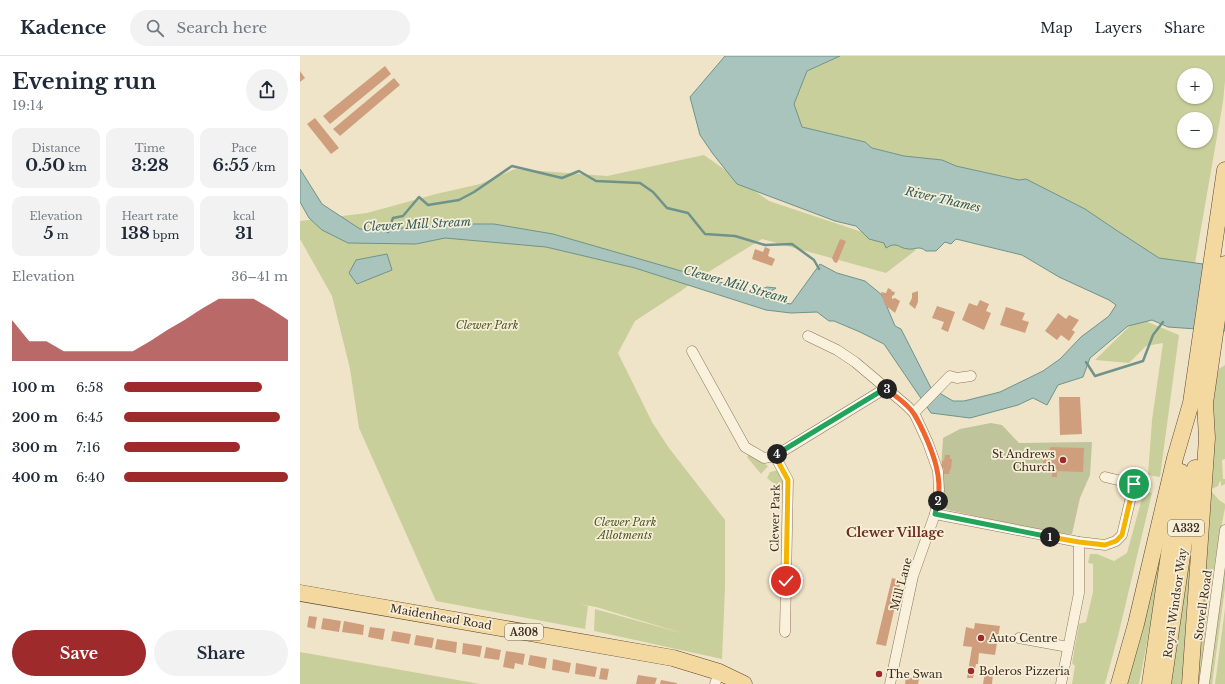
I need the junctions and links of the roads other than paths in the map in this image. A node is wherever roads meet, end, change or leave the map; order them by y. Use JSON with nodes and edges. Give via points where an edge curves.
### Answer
{"nodes":[{"id":1,"x":1225,"y":170,"type":"edge"},
{"id":2,"x":1225,"y":264,"type":"edge"},
{"id":3,"x":808,"y":336,"type":"dead end"},
{"id":4,"x":692,"y":351,"type":"dead end"},
{"id":5,"x":971,"y":376,"type":"dead end"},
{"id":6,"x":886,"y":388,"type":"junction"},
{"id":7,"x":1199,"y":396,"type":"junction"},
{"id":8,"x":917,"y":410,"type":"junction"},
{"id":9,"x":775,"y":456,"type":"junction"},
{"id":10,"x":1105,"y":477,"type":"dead end"},
{"id":11,"x":935,"y":514,"type":"junction"},
{"id":12,"x":1225,"y":530,"type":"edge"},
{"id":13,"x":1079,"y":542,"type":"junction"},
{"id":14,"x":300,"y":593,"type":"edge"},
{"id":15,"x":785,"y":632,"type":"dead end"},
{"id":16,"x":1019,"y":638,"type":"dead end"},
{"id":17,"x":1068,"y":647,"type":"junction"},
{"id":18,"x":1161,"y":653,"type":"junction"},
{"id":19,"x":717,"y":678,"type":"edge"},
{"id":20,"x":744,"y":684,"type":"edge"},
{"id":21,"x":890,"y":684,"type":"edge"},
{"id":22,"x":1061,"y":684,"type":"edge"},
{"id":23,"x":1119,"y":684,"type":"edge"},
{"id":24,"x":1150,"y":684,"type":"edge"},
{"id":25,"x":1164,"y":684,"type":"edge"},
{"id":26,"x":1190,"y":684,"type":"edge"},
{"id":27,"x":1204,"y":684,"type":"edge"}],
"edges":[{"from":1,"to":7,"type":"main road","name":"Royal Windsor Way","number":"A332"},
{"from":2,"to":7,"type":"main road","name":"Royal Windsor Way","number":"A332"},
{"from":3,"to":6,"type":"street","name":"Mill Lane","via":[[855,362]]},
{"from":4,"to":9,"type":"street","via":[[745,447],[764,458]]},
{"from":5,"to":8,"type":"street","via":[[957,378],[947,373],[938,389]]},
{"from":6,"to":8,"type":"street","name":"Mill Lane","via":[[906,405]]},
{"from":6,"to":9,"type":"street"},
{"from":7,"to":18,"type":"main road","name":"Royal Windsor Way","number":"A332"},
{"from":7,"to":23,"type":"main road","via":[[1175,458],[1136,624]]},
{"from":7,"to":26,"type":"main road","via":[[1207,438]]},
{"from":8,"to":11,"type":"street","name":"Mill Lane","via":[[938,471],[939,490]]},
{"from":9,"to":15,"type":"street","name":"Clewer Park","via":[[788,480]]},
{"from":10,"to":13,"type":"street","via":[[1134,484],[1122,535],[1116,541],[1105,545]]},
{"from":11,"to":13,"type":"street"},
{"from":11,"to":21,"type":"street","name":"Mill Lane","via":[[914,576]]},
{"from":12,"to":27,"type":"street","name":"Stovell Road"},
{"from":13,"to":17,"type":"street","via":[[1079,593]]},
{"from":14,"to":19,"type":"main road","name":"Maidenhead Road","number":"A308","via":[[673,658]]},
{"from":16,"to":17,"type":"street"},
{"from":17,"to":22,"type":"street"},
{"from":18,"to":24,"type":"main road","name":"Royal Windsor Way","number":"A332"},
{"from":18,"to":25,"type":"main road","name":"Royal Windsor Way","number":"A332"},
{"from":19,"to":20,"type":"main road","name":"Maidenhead Road","number":"A308"}]}
